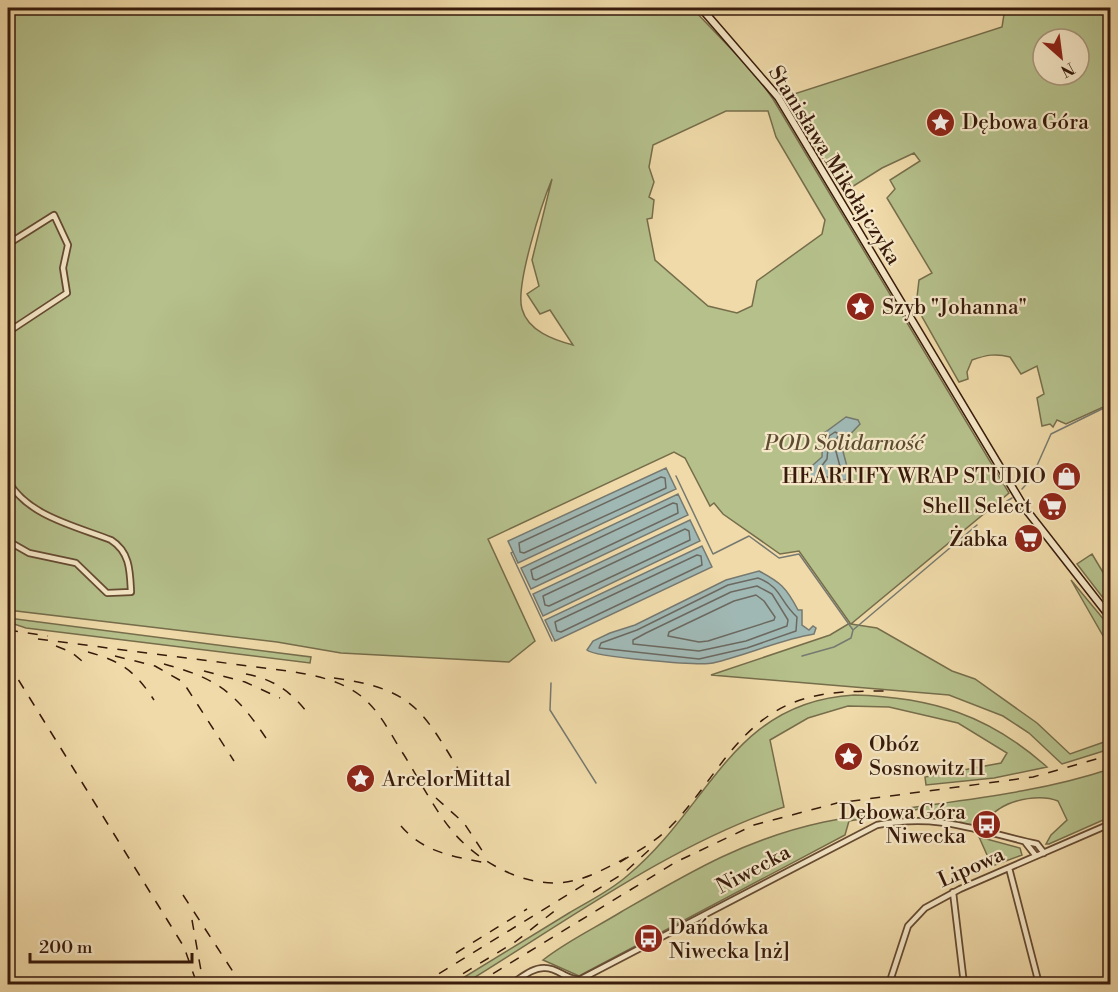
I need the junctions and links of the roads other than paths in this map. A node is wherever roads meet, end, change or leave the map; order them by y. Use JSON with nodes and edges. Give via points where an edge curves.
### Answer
{"nodes":[{"id":1,"x":701,"y":8,"type":"edge"},
{"id":2,"x":8,"y":244,"type":"edge"},
{"id":3,"x":8,"y":332,"type":"edge"},
{"id":4,"x":8,"y":481,"type":"edge"},
{"id":5,"x":8,"y":541,"type":"edge"},
{"id":6,"x":1110,"y":617,"type":"edge"},
{"id":7,"x":1110,"y":824,"type":"edge"},
{"id":8,"x":1025,"y":841,"type":"junction"},
{"id":9,"x":1029,"y":849,"type":"junction"},
{"id":10,"x":1044,"y":853,"type":"junction"},
{"id":11,"x":1036,"y":856,"type":"junction"},
{"id":12,"x":1026,"y":860,"type":"junction"},
{"id":13,"x":1009,"y":868,"type":"junction"},
{"id":14,"x":953,"y":892,"type":"junction"},
{"id":15,"x":511,"y":984,"type":"edge"},
{"id":16,"x":889,"y":984,"type":"edge"},
{"id":17,"x":964,"y":984,"type":"edge"},
{"id":18,"x":1039,"y":984,"type":"edge"}],
"edges":[{"from":1,"to":6,"type":"street","name":"Stanisława Mikołajczyka","via":[[778,97],[1024,507]]},
{"from":2,"to":3,"type":"street","via":[[54,215],[68,249],[63,268],[67,293]]},
{"from":4,"to":5,"type":"street","via":[[16,494],[35,509],[120,546],[129,564],[131,592],[107,593],[76,563],[29,553]]},
{"from":7,"to":10,"type":"street","name":"Lipowa"},
{"from":8,"to":9,"type":"street"},
{"from":8,"to":10,"type":"street","name":"Niwecka","via":[[1037,844]]},
{"from":8,"to":15,"type":"street","name":"Niwecka","via":[[930,820],[870,827],[581,979],[545,968]]},
{"from":9,"to":11,"type":"street"},
{"from":9,"to":12,"type":"street"},
{"from":10,"to":11,"type":"street","name":"Lipowa"},
{"from":11,"to":12,"type":"street","name":"Lipowa"},
{"from":12,"to":13,"type":"street","name":"Lipowa"},
{"from":13,"to":14,"type":"street","name":"Lipowa"},
{"from":13,"to":18,"type":"street"},
{"from":14,"to":16,"type":"street","name":"Lipowa","via":[[925,908],[908,926]]},
{"from":14,"to":17,"type":"street"}]}
